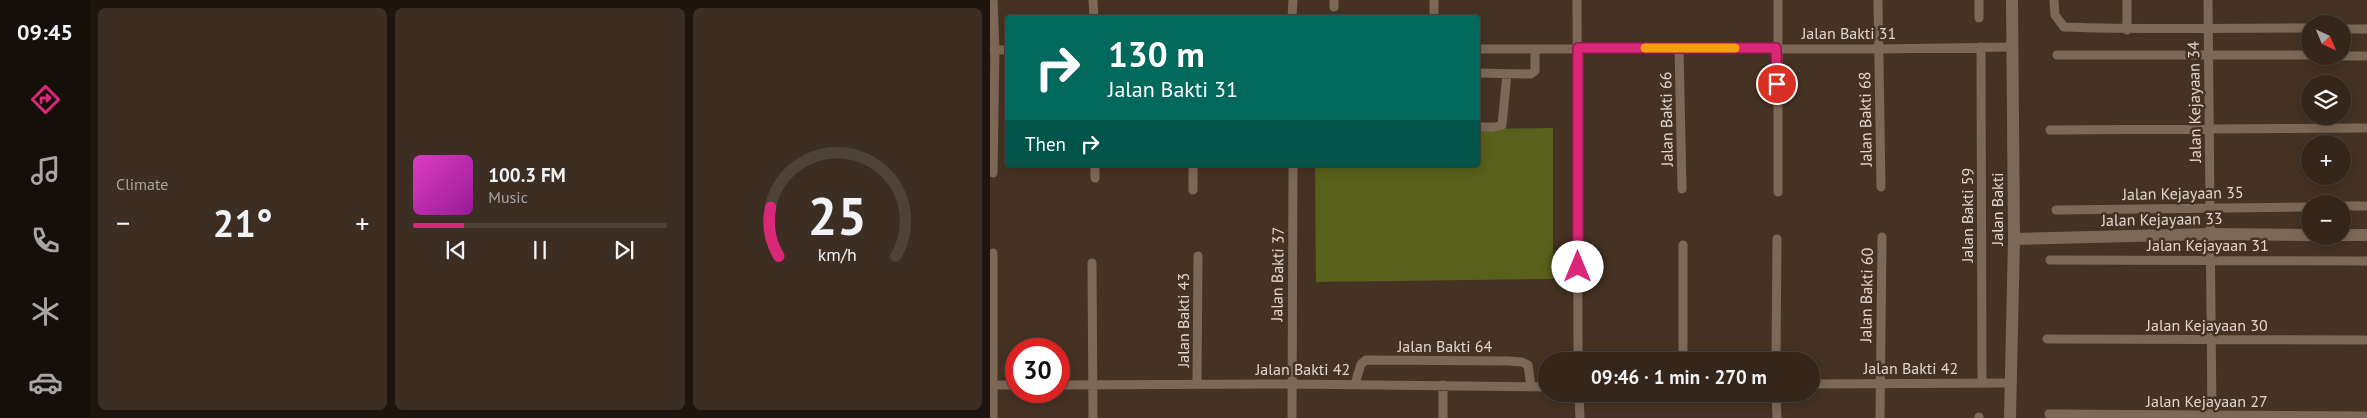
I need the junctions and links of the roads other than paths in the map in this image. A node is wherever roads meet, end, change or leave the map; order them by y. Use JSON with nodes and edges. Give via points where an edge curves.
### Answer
{"nodes":[{"id":1,"x":993,"y":0,"type":"edge"},
{"id":2,"x":1093,"y":0,"type":"edge"},
{"id":3,"x":1293,"y":0,"type":"edge"},
{"id":4,"x":1434,"y":0,"type":"edge"},
{"id":5,"x":1577,"y":0,"type":"edge"},
{"id":6,"x":1778,"y":0,"type":"edge"},
{"id":7,"x":1878,"y":0,"type":"edge"},
{"id":8,"x":1979,"y":0,"type":"edge"},
{"id":9,"x":2012,"y":0,"type":"edge"},
{"id":10,"x":2054,"y":0,"type":"edge"},
{"id":11,"x":2127,"y":0,"type":"edge"},
{"id":12,"x":2208,"y":0,"type":"edge"},
{"id":13,"x":1094,"y":15,"type":"edge"},
{"id":14,"x":1292,"y":15,"type":"edge"},
{"id":15,"x":1434,"y":15,"type":"edge"},
{"id":16,"x":1979,"y":18,"type":"dead end"},
{"id":17,"x":2208,"y":27,"type":"junction"},
{"id":18,"x":2301,"y":28,"type":"edge"},
{"id":19,"x":2351,"y":29,"type":"edge"},
{"id":20,"x":2367,"y":29,"type":"edge"},
{"id":21,"x":2127,"y":30,"type":"junction"},
{"id":22,"x":1981,"y":47,"type":"junction"},
{"id":23,"x":2011,"y":47,"type":"junction"},
{"id":24,"x":1578,"y":48,"type":"junction"},
{"id":25,"x":1679,"y":48,"type":"junction"},
{"id":26,"x":1776,"y":48,"type":"junction"},
{"id":27,"x":1480,"y":49,"type":"edge"},
{"id":28,"x":1534,"y":49,"type":"junction"},
{"id":29,"x":992,"y":50,"type":"edge"},
{"id":30,"x":1005,"y":50,"type":"edge"},
{"id":31,"x":1879,"y":50,"type":"junction"},
{"id":32,"x":2208,"y":54,"type":"junction"},
{"id":33,"x":2057,"y":55,"type":"dead end"},
{"id":34,"x":2301,"y":55,"type":"edge"},
{"id":35,"x":2351,"y":56,"type":"edge"},
{"id":36,"x":2367,"y":56,"type":"edge"},
{"id":37,"x":1480,"y":73,"type":"edge"},
{"id":38,"x":1507,"y":74,"type":"junction"},
{"id":39,"x":1480,"y":127,"type":"edge"},
{"id":40,"x":2367,"y":128,"type":"edge"},
{"id":41,"x":2050,"y":130,"type":"dead end"},
{"id":42,"x":2210,"y":131,"type":"junction"},
{"id":43,"x":1095,"y":167,"type":"edge"},
{"id":44,"x":1193,"y":167,"type":"edge"},
{"id":45,"x":1293,"y":167,"type":"edge"},
{"id":46,"x":993,"y":172,"type":"dead end"},
{"id":47,"x":1095,"y":178,"type":"dead end"},
{"id":48,"x":1881,"y":187,"type":"dead end"},
{"id":49,"x":1193,"y":190,"type":"dead end"},
{"id":50,"x":1682,"y":190,"type":"dead end"},
{"id":51,"x":1778,"y":192,"type":"dead end"},
{"id":52,"x":2351,"y":206,"type":"edge"},
{"id":53,"x":2367,"y":206,"type":"edge"},
{"id":54,"x":2301,"y":207,"type":"edge"},
{"id":55,"x":2211,"y":208,"type":"junction"},
{"id":56,"x":2056,"y":210,"type":"dead end"},
{"id":57,"x":2211,"y":234,"type":"junction"},
{"id":58,"x":2301,"y":235,"type":"edge"},
{"id":59,"x":2351,"y":235,"type":"edge"},
{"id":60,"x":2367,"y":235,"type":"edge"},
{"id":61,"x":1882,"y":237,"type":"dead end"},
{"id":62,"x":1777,"y":239,"type":"dead end"},
{"id":63,"x":2014,"y":239,"type":"junction"},
{"id":64,"x":1683,"y":245,"type":"dead end"},
{"id":65,"x":993,"y":253,"type":"dead end"},
{"id":66,"x":1198,"y":256,"type":"dead end"},
{"id":67,"x":2050,"y":260,"type":"dead end"},
{"id":68,"x":2211,"y":260,"type":"junction"},
{"id":69,"x":2367,"y":261,"type":"edge"},
{"id":70,"x":1092,"y":263,"type":"dead end"},
{"id":71,"x":2047,"y":339,"type":"dead end"},
{"id":72,"x":2366,"y":340,"type":"edge"},
{"id":73,"x":2211,"y":341,"type":"junction"},
{"id":74,"x":1578,"y":352,"type":"edge"},
{"id":75,"x":1684,"y":352,"type":"edge"},
{"id":76,"x":1776,"y":352,"type":"edge"},
{"id":77,"x":1880,"y":383,"type":"junction"},
{"id":78,"x":1982,"y":383,"type":"junction"},
{"id":79,"x":2010,"y":383,"type":"junction"},
{"id":80,"x":1197,"y":384,"type":"junction"},
{"id":81,"x":1291,"y":384,"type":"junction"},
{"id":82,"x":1355,"y":384,"type":"junction"},
{"id":83,"x":1820,"y":384,"type":"edge"},
{"id":84,"x":992,"y":385,"type":"edge"},
{"id":85,"x":1005,"y":385,"type":"edge"},
{"id":86,"x":1070,"y":385,"type":"edge"},
{"id":87,"x":1092,"y":385,"type":"junction"},
{"id":88,"x":1443,"y":385,"type":"junction"},
{"id":89,"x":1531,"y":387,"type":"junction"},
{"id":90,"x":1538,"y":387,"type":"edge"},
{"id":91,"x":1579,"y":402,"type":"edge"},
{"id":92,"x":1776,"y":402,"type":"edge"},
{"id":93,"x":2049,"y":414,"type":"dead end"},
{"id":94,"x":2365,"y":416,"type":"dead end"},
{"id":95,"x":2212,"y":417,"type":"edge"},
{"id":96,"x":993,"y":418,"type":"edge"},
{"id":97,"x":1093,"y":418,"type":"edge"},
{"id":98,"x":1292,"y":418,"type":"edge"},
{"id":99,"x":1443,"y":418,"type":"edge"},
{"id":100,"x":1580,"y":418,"type":"edge"},
{"id":101,"x":1777,"y":418,"type":"edge"},
{"id":102,"x":1880,"y":418,"type":"edge"},
{"id":103,"x":2010,"y":418,"type":"edge"}],
"edges":[{"from":1,"to":29,"type":"street"},
{"from":2,"to":13,"type":"street"},
{"from":3,"to":14,"type":"street"},
{"from":4,"to":15,"type":"street"},
{"from":5,"to":24,"type":"street"},
{"from":6,"to":26,"type":"street"},
{"from":7,"to":31,"type":"street","name":"Jalan Bakti 68"},
{"from":8,"to":16,"type":"street"},
{"from":9,"to":23,"type":"street","name":"Jalan Bakti"},
{"from":10,"to":21,"type":"street","via":[[2055,15],[2064,27]]},
{"from":11,"to":21,"type":"street"},
{"from":12,"to":17,"type":"street","name":"Jalan Kejayaan 34"},
{"from":17,"to":18,"type":"street"},
{"from":17,"to":21,"type":"street"},
{"from":17,"to":32,"type":"street","name":"Jalan Kejayaan 34"},
{"from":19,"to":20,"type":"street"},
{"from":22,"to":23,"type":"street","name":"Jalan Bakti 31"},
{"from":22,"to":31,"type":"street","name":"Jalan Bakti 31"},
{"from":22,"to":78,"type":"street","name":"Jalan Bakti 59"},
{"from":23,"to":63,"type":"street","name":"Jalan Bakti"},
{"from":24,"to":25,"type":"street","name":"Jalan Bakti 31"},
{"from":24,"to":28,"type":"street","name":"Jalan Bakti 31"},
{"from":24,"to":74,"type":"street"},
{"from":25,"to":26,"type":"street","name":"Jalan Bakti 31"},
{"from":25,"to":50,"type":"street","name":"Jalan Bakti 66"},
{"from":26,"to":31,"type":"street","name":"Jalan Bakti 31"},
{"from":26,"to":51,"type":"street"},
{"from":27,"to":28,"type":"street","name":"Jalan Bakti 31"},
{"from":28,"to":38,"type":"street","via":[[1535,71],[1531,74]]},
{"from":29,"to":30,"type":"street"},
{"from":29,"to":46,"type":"street"},
{"from":31,"to":48,"type":"street","name":"Jalan Bakti 68"},
{"from":32,"to":33,"type":"street"},
{"from":32,"to":34,"type":"street"},
{"from":32,"to":42,"type":"street","name":"Jalan Kejayaan 34"},
{"from":35,"to":36,"type":"street"},
{"from":37,"to":38,"type":"street"},
{"from":38,"to":39,"type":"street","via":[[1502,125]]},
{"from":40,"to":42,"type":"street"},
{"from":41,"to":42,"type":"street"},
{"from":42,"to":55,"type":"street","name":"Jalan Kejayaan 34"},
{"from":43,"to":47,"type":"street"},
{"from":44,"to":49,"type":"street"},
{"from":45,"to":81,"type":"street","name":"Jalan Bakti 37"},
{"from":52,"to":53,"type":"street"},
{"from":54,"to":55,"type":"street","name":"Jalan Kejayaan 35"},
{"from":55,"to":56,"type":"street","name":"Jalan Kejayaan 35"},
{"from":55,"to":57,"type":"street","name":"Jalan Kejayaan 34"},
{"from":57,"to":58,"type":"street","name":"Jalan Kejayaan 33"},
{"from":57,"to":63,"type":"street","name":"Jalan Kejayaan 33"},
{"from":57,"to":68,"type":"street","name":"Jalan Kejayaan 34"},
{"from":59,"to":60,"type":"street"},
{"from":61,"to":77,"type":"street","name":"Jalan Bakti 60"},
{"from":62,"to":76,"type":"street"},
{"from":63,"to":79,"type":"street","name":"Jalan Bakti"},
{"from":64,"to":75,"type":"street"},
{"from":65,"to":84,"type":"street"},
{"from":66,"to":80,"type":"street","name":"Jalan Bakti 43"},
{"from":67,"to":68,"type":"street","name":"Jalan Kejayaan 31"},
{"from":68,"to":69,"type":"street","name":"Jalan Kejayaan 31"},
{"from":68,"to":73,"type":"street","name":"Jalan Kejayaan 34"},
{"from":70,"to":87,"type":"street"},
{"from":71,"to":73,"type":"street","name":"Jalan Kejayaan 30"},
{"from":72,"to":73,"type":"street","name":"Jalan Kejayaan 30"},
{"from":73,"to":95,"type":"street","name":"Jalan Kejayaan 34"},
{"from":77,"to":78,"type":"street","name":"Jalan Bakti 42"},
{"from":77,"to":83,"type":"street","name":"Jalan Bakti 42"},
{"from":77,"to":102,"type":"street","name":"Jalan Bakti 60"},
{"from":78,"to":79,"type":"street","name":"Jalan Bakti 42"},
{"from":79,"to":103,"type":"street","name":"Jalan Bakti"},
{"from":80,"to":81,"type":"street","name":"Jalan Bakti 42"},
{"from":80,"to":87,"type":"street","name":"Jalan Bakti 42"},
{"from":81,"to":82,"type":"street","name":"Jalan Bakti 42"},
{"from":81,"to":98,"type":"street","name":"Jalan Bakti 37"},
{"from":82,"to":88,"type":"street","name":"Jalan Bakti 42"},
{"from":82,"to":89,"type":"street","name":"Jalan Bakti 64","via":[[1361,364],[1366,360],[1508,361],[1528,365]]},
{"from":84,"to":85,"type":"street"},
{"from":84,"to":96,"type":"street"},
{"from":86,"to":87,"type":"street","name":"Jalan Bakti 42"},
{"from":87,"to":97,"type":"street"},
{"from":88,"to":89,"type":"street","name":"Jalan Bakti 42"},
{"from":88,"to":99,"type":"street"},
{"from":89,"to":90,"type":"street","name":"Jalan Bakti 42"},
{"from":91,"to":100,"type":"street"},
{"from":92,"to":101,"type":"street"},
{"from":93,"to":95,"type":"street","name":"Jalan Kejayaan 27"},
{"from":94,"to":95,"type":"street","name":"Jalan Kejayaan 27"}]}
